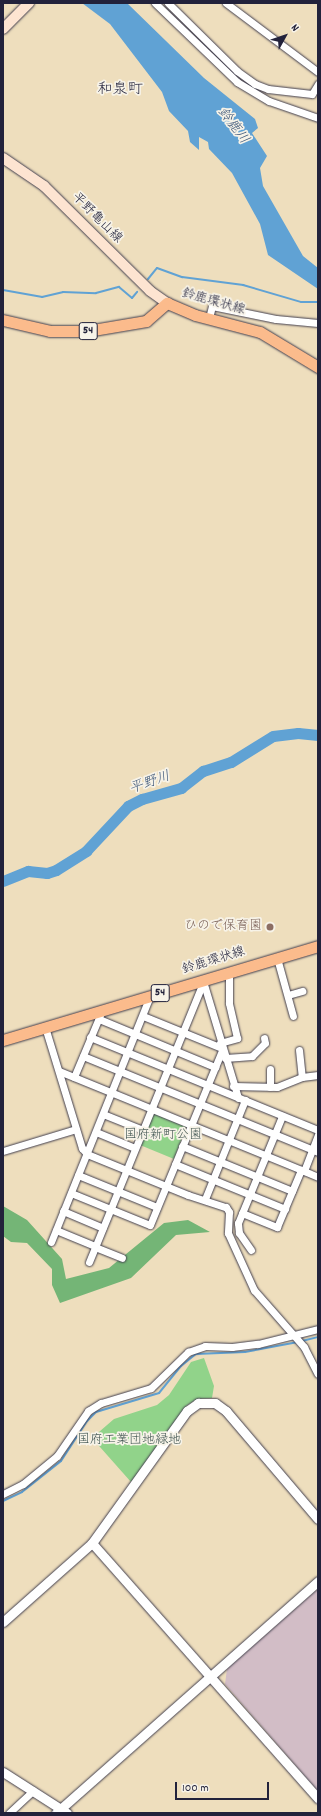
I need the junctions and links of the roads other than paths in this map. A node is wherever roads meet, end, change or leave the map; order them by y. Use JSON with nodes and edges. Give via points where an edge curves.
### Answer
{"nodes":[{"id":1,"x":29,"y":3,"type":"edge"},
{"id":2,"x":155,"y":3,"type":"edge"},
{"id":3,"x":226,"y":3,"type":"edge"},
{"id":4,"x":172,"y":4,"type":"edge"},
{"id":5,"x":3,"y":29,"type":"edge"},
{"id":6,"x":318,"y":72,"type":"edge"},
{"id":7,"x":318,"y":84,"type":"edge"},
{"id":8,"x":318,"y":118,"type":"edge"},
{"id":9,"x":3,"y":158,"type":"edge"},
{"id":10,"x":167,"y":303,"type":"junction"},
{"id":11,"x":209,"y":318,"type":"junction"},
{"id":12,"x":3,"y":320,"type":"edge"},
{"id":13,"x":318,"y":323,"type":"edge"},
{"id":14,"x":318,"y":367,"type":"edge"},
{"id":15,"x":318,"y":946,"type":"edge"},
{"id":16,"x":277,"y":958,"type":"junction"},
{"id":17,"x":229,"y":972,"type":"junction"},
{"id":18,"x":203,"y":981,"type":"junction"},
{"id":19,"x":302,"y":991,"type":"dead end"},
{"id":20,"x":288,"y":995,"type":"junction"},
{"id":21,"x":150,"y":996,"type":"junction"},
{"id":22,"x":99,"y":1015,"type":"junction"},
{"id":23,"x":143,"y":1016,"type":"junction"},
{"id":24,"x":293,"y":1016,"type":"dead end"},
{"id":25,"x":45,"y":1027,"type":"junction"},
{"id":26,"x":182,"y":1033,"type":"junction"},
{"id":27,"x":136,"y":1035,"type":"junction"},
{"id":28,"x":90,"y":1038,"type":"junction"},
{"id":29,"x":264,"y":1038,"type":"dead end"},
{"id":30,"x":3,"y":1040,"type":"edge"},
{"id":31,"x":221,"y":1047,"type":"junction"},
{"id":32,"x":299,"y":1050,"type":"dead end"},
{"id":33,"x":175,"y":1051,"type":"junction"},
{"id":34,"x":128,"y":1053,"type":"junction"},
{"id":35,"x":82,"y":1056,"type":"junction"},
{"id":36,"x":225,"y":1058,"type":"junction"},
{"id":37,"x":215,"y":1067,"type":"junction"},
{"id":38,"x":168,"y":1069,"type":"junction"},
{"id":39,"x":270,"y":1069,"type":"dead end"},
{"id":40,"x":58,"y":1071,"type":"junction"},
{"id":41,"x":120,"y":1072,"type":"junction"},
{"id":42,"x":318,"y":1075,"type":"edge"},
{"id":43,"x":74,"y":1077,"type":"junction"},
{"id":44,"x":302,"y":1077,"type":"junction"},
{"id":45,"x":207,"y":1085,"type":"junction"},
{"id":46,"x":233,"y":1086,"type":"junction"},
{"id":47,"x":160,"y":1087,"type":"junction"},
{"id":48,"x":270,"y":1087,"type":"junction"},
{"id":49,"x":111,"y":1093,"type":"junction"},
{"id":50,"x":241,"y":1099,"type":"junction"},
{"id":51,"x":200,"y":1104,"type":"junction"},
{"id":52,"x":151,"y":1109,"type":"junction"},
{"id":53,"x":103,"y":1114,"type":"junction"},
{"id":54,"x":282,"y":1116,"type":"junction"},
{"id":55,"x":237,"y":1119,"type":"junction"},
{"id":56,"x":191,"y":1125,"type":"junction"},
{"id":57,"x":76,"y":1129,"type":"junction"},
{"id":58,"x":143,"y":1130,"type":"junction"},
{"id":59,"x":318,"y":1130,"type":"edge"},
{"id":60,"x":96,"y":1132,"type":"junction"},
{"id":61,"x":318,"y":1134,"type":"edge"},
{"id":62,"x":274,"y":1135,"type":"junction"},
{"id":63,"x":228,"y":1140,"type":"junction"},
{"id":64,"x":182,"y":1146,"type":"junction"},
{"id":65,"x":135,"y":1148,"type":"junction"},
{"id":66,"x":3,"y":1151,"type":"edge"},
{"id":67,"x":315,"y":1151,"type":"edge"},
{"id":68,"x":87,"y":1154,"type":"junction"},
{"id":69,"x":266,"y":1156,"type":"junction"},
{"id":70,"x":220,"y":1161,"type":"junction"},
{"id":71,"x":175,"y":1164,"type":"junction"},
{"id":72,"x":126,"y":1170,"type":"junction"},
{"id":73,"x":302,"y":1171,"type":"junction"},
{"id":74,"x":78,"y":1175,"type":"junction"},
{"id":75,"x":257,"y":1176,"type":"junction"},
{"id":76,"x":318,"y":1177,"type":"edge"},
{"id":77,"x":212,"y":1180,"type":"junction"},
{"id":78,"x":166,"y":1186,"type":"junction"},
{"id":79,"x":118,"y":1191,"type":"junction"},
{"id":80,"x":292,"y":1191,"type":"junction"},
{"id":81,"x":71,"y":1193,"type":"junction"},
{"id":82,"x":250,"y":1195,"type":"junction"},
{"id":83,"x":205,"y":1199,"type":"junction"},
{"id":84,"x":157,"y":1207,"type":"junction"},
{"id":85,"x":110,"y":1209,"type":"junction"},
{"id":86,"x":285,"y":1209,"type":"junction"},
{"id":87,"x":63,"y":1211,"type":"junction"},
{"id":88,"x":242,"y":1214,"type":"junction"},
{"id":89,"x":103,"y":1228,"type":"junction"},
{"id":90,"x":56,"y":1230,"type":"junction"},
{"id":91,"x":51,"y":1242,"type":"dead end"},
{"id":92,"x":95,"y":1246,"type":"junction"},
{"id":93,"x":251,"y":1250,"type":"dead end"},
{"id":94,"x":122,"y":1258,"type":"dead end"},
{"id":95,"x":89,"y":1262,"type":"dead end"},
{"id":96,"x":318,"y":1329,"type":"edge"},
{"id":97,"x":294,"y":1335,"type":"junction"},
{"id":98,"x":318,"y":1374,"type":"edge"},
{"id":99,"x":3,"y":1494,"type":"edge"},
{"id":100,"x":318,"y":1519,"type":"edge"},
{"id":101,"x":92,"y":1543,"type":"junction"},
{"id":102,"x":318,"y":1581,"type":"edge"},
{"id":103,"x":3,"y":1622,"type":"edge"},
{"id":104,"x":210,"y":1676,"type":"junction"},
{"id":105,"x":3,"y":1772,"type":"edge"},
{"id":106,"x":32,"y":1792,"type":"junction"},
{"id":107,"x":318,"y":1798,"type":"edge"},
{"id":108,"x":61,"y":1812,"type":"edge"},
{"id":109,"x":9,"y":1813,"type":"edge"}],
"edges":[{"from":1,"to":5,"type":"main road"},
{"from":2,"to":8,"type":"street","via":[[237,82],[269,101]]},
{"from":3,"to":6,"type":"street"},
{"from":4,"to":7,"type":"street","via":[[237,71],[256,84],[268,90],[312,94]]},
{"from":9,"to":10,"type":"main road","name":"平野亀山線","via":[[44,186],[150,291]]},
{"from":10,"to":11,"type":"main road","name":"鈴鹿環状線"},
{"from":10,"to":12,"type":"main road","name":"鈴鹿環状線","number":"54","via":[[146,321],[87,331],[50,331]]},
{"from":11,"to":13,"type":"street","via":[[212,306],[276,319]]},
{"from":11,"to":14,"type":"main road","name":"鈴鹿環状線","via":[[260,332]]},
{"from":15,"to":16,"type":"main road","name":"鈴鹿環状線","number":"54"},
{"from":16,"to":17,"type":"main road","name":"鈴鹿環状線","number":"54"},
{"from":16,"to":20,"type":"street"},
{"from":17,"to":18,"type":"main road","name":"鈴鹿環状線","number":"54"},
{"from":17,"to":31,"type":"street","via":[[229,1003],[237,1038]]},
{"from":18,"to":21,"type":"main road","name":"鈴鹿環状線","number":"54"},
{"from":18,"to":26,"type":"street"},
{"from":18,"to":31,"type":"street"},
{"from":19,"to":20,"type":"street"},
{"from":20,"to":24,"type":"street"},
{"from":21,"to":22,"type":"main road","name":"鈴鹿環状線","number":"54"},
{"from":21,"to":23,"type":"street"},
{"from":22,"to":25,"type":"main road","name":"鈴鹿環状線","number":"54"},
{"from":22,"to":27,"type":"street"},
{"from":22,"to":28,"type":"street"},
{"from":23,"to":26,"type":"street"},
{"from":23,"to":27,"type":"street"},
{"from":25,"to":30,"type":"main road","name":"鈴鹿環状線","number":"54"},
{"from":25,"to":40,"type":"street"},
{"from":26,"to":31,"type":"street"},
{"from":26,"to":33,"type":"street"},
{"from":27,"to":33,"type":"street"},
{"from":27,"to":34,"type":"street"},
{"from":28,"to":34,"type":"street"},
{"from":28,"to":35,"type":"street"},
{"from":29,"to":36,"type":"street","via":[[265,1043],[252,1056]]},
{"from":31,"to":36,"type":"street"},
{"from":31,"to":37,"type":"street"},
{"from":32,"to":44,"type":"street"},
{"from":33,"to":37,"type":"street"},
{"from":33,"to":38,"type":"street"},
{"from":34,"to":38,"type":"street"},
{"from":34,"to":41,"type":"street"},
{"from":35,"to":41,"type":"street"},
{"from":35,"to":43,"type":"street"},
{"from":36,"to":46,"type":"street"},
{"from":37,"to":45,"type":"street"},
{"from":38,"to":45,"type":"street"},
{"from":38,"to":47,"type":"street"},
{"from":39,"to":48,"type":"street"},
{"from":40,"to":43,"type":"street"},
{"from":40,"to":57,"type":"street"},
{"from":41,"to":47,"type":"street"},
{"from":41,"to":49,"type":"street"},
{"from":42,"to":44,"type":"street"},
{"from":43,"to":49,"type":"street"},
{"from":44,"to":48,"type":"street"},
{"from":45,"to":50,"type":"street"},
{"from":45,"to":51,"type":"street"},
{"from":46,"to":48,"type":"street"},
{"from":46,"to":50,"type":"street"},
{"from":47,"to":51,"type":"street"},
{"from":47,"to":52,"type":"street"},
{"from":49,"to":52,"type":"street"},
{"from":49,"to":53,"type":"street"},
{"from":50,"to":54,"type":"street"},
{"from":50,"to":55,"type":"street"},
{"from":51,"to":55,"type":"street"},
{"from":51,"to":56,"type":"street"},
{"from":52,"to":56,"type":"street"},
{"from":52,"to":58,"type":"street"},
{"from":53,"to":58,"type":"street"},
{"from":53,"to":60,"type":"street"},
{"from":54,"to":59,"type":"street"},
{"from":54,"to":62,"type":"street"},
{"from":55,"to":62,"type":"street"},
{"from":55,"to":63,"type":"street"},
{"from":56,"to":63,"type":"street"},
{"from":56,"to":64,"type":"street"},
{"from":57,"to":66,"type":"street"},
{"from":57,"to":68,"type":"street","via":[[82,1148]]},
{"from":58,"to":65,"type":"street"},
{"from":60,"to":65,"type":"street"},
{"from":60,"to":68,"type":"street"},
{"from":61,"to":67,"type":"street"},
{"from":62,"to":67,"type":"street"},
{"from":62,"to":69,"type":"street"},
{"from":63,"to":69,"type":"street"},
{"from":63,"to":70,"type":"street"},
{"from":64,"to":70,"type":"street"},
{"from":64,"to":71,"type":"street"},
{"from":65,"to":72,"type":"street"},
{"from":67,"to":73,"type":"street"},
{"from":68,"to":72,"type":"street"},
{"from":68,"to":74,"type":"street"},
{"from":69,"to":73,"type":"street"},
{"from":69,"to":75,"type":"street"},
{"from":70,"to":75,"type":"street"},
{"from":70,"to":77,"type":"street"},
{"from":71,"to":77,"type":"street"},
{"from":71,"to":78,"type":"street"},
{"from":72,"to":78,"type":"street"},
{"from":72,"to":79,"type":"street"},
{"from":73,"to":76,"type":"street"},
{"from":73,"to":80,"type":"street"},
{"from":74,"to":79,"type":"street"},
{"from":74,"to":81,"type":"street"},
{"from":75,"to":80,"type":"street"},
{"from":75,"to":82,"type":"street"},
{"from":77,"to":82,"type":"street"},
{"from":77,"to":83,"type":"street"},
{"from":78,"to":83,"type":"street"},
{"from":78,"to":84,"type":"street"},
{"from":79,"to":84,"type":"street"},
{"from":79,"to":85,"type":"street"},
{"from":80,"to":86,"type":"street"},
{"from":81,"to":85,"type":"street"},
{"from":81,"to":87,"type":"street"},
{"from":82,"to":86,"type":"street"},
{"from":82,"to":88,"type":"street"},
{"from":83,"to":97,"type":"street","via":[[222,1205],[229,1212],[228,1233],[254,1290]]},
{"from":84,"to":85,"type":"street","via":[[150,1225]]},
{"from":85,"to":89,"type":"street"},
{"from":86,"to":88,"type":"street","via":[[277,1227]]},
{"from":87,"to":89,"type":"street"},
{"from":87,"to":90,"type":"street"},
{"from":88,"to":93,"type":"street","via":[[238,1228]]},
{"from":89,"to":92,"type":"street"},
{"from":90,"to":91,"type":"street"},
{"from":90,"to":92,"type":"street"},
{"from":92,"to":94,"type":"street"},
{"from":92,"to":95,"type":"street"},
{"from":96,"to":97,"type":"street"},
{"from":97,"to":98,"type":"street","via":[[304,1347]]},
{"from":97,"to":99,"type":"street","via":[[258,1344],[232,1347],[205,1346],[188,1352],[150,1388],[102,1403],[88,1411],[56,1456],[23,1484]]},
{"from":100,"to":101,"type":"street","via":[[226,1411],[215,1403],[204,1402],[187,1411]]},
{"from":101,"to":103,"type":"street"},
{"from":101,"to":104,"type":"street"},
{"from":102,"to":104,"type":"street"},
{"from":104,"to":107,"type":"street"},
{"from":104,"to":108,"type":"street"},
{"from":105,"to":106,"type":"street"},
{"from":106,"to":108,"type":"street"},
{"from":106,"to":109,"type":"street"}]}
